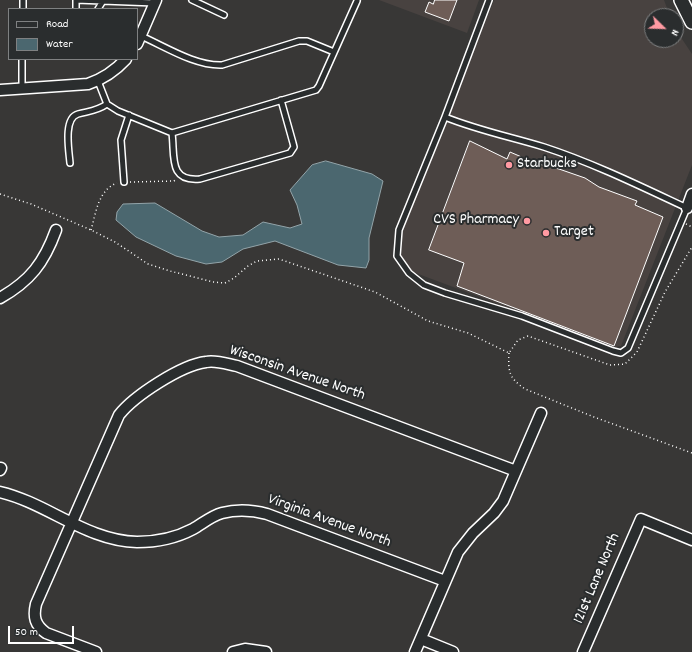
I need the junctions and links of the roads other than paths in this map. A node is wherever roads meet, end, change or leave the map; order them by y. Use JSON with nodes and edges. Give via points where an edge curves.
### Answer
{"nodes":[{"id":1,"x":76,"y":0,"type":"edge"},
{"id":2,"x":192,"y":0,"type":"edge"},
{"id":3,"x":357,"y":0,"type":"edge"},
{"id":4,"x":488,"y":0,"type":"edge"},
{"id":5,"x":681,"y":0,"type":"edge"},
{"id":6,"x":103,"y":1,"type":"junction"},
{"id":7,"x":155,"y":2,"type":"edge"},
{"id":8,"x":99,"y":8,"type":"edge"},
{"id":9,"x":224,"y":14,"type":"dead end"},
{"id":10,"x":692,"y":22,"type":"edge"},
{"id":11,"x":139,"y":40,"type":"edge"},
{"id":12,"x":334,"y":52,"type":"junction"},
{"id":13,"x":22,"y":60,"type":"edge"},
{"id":14,"x":125,"y":60,"type":"edge"},
{"id":15,"x":98,"y":81,"type":"junction"},
{"id":16,"x":22,"y":89,"type":"junction"},
{"id":17,"x":0,"y":90,"type":"edge"},
{"id":18,"x":281,"y":100,"type":"junction"},
{"id":19,"x":107,"y":104,"type":"junction"},
{"id":20,"x":129,"y":115,"type":"junction"},
{"id":21,"x":445,"y":117,"type":"junction"},
{"id":22,"x":172,"y":133,"type":"junction"},
{"id":23,"x":70,"y":163,"type":"dead end"},
{"id":24,"x":124,"y":182,"type":"road end"},
{"id":25,"x":692,"y":194,"type":"edge"},
{"id":26,"x":690,"y":204,"type":"edge"},
{"id":27,"x":56,"y":230,"type":"dead end"},
{"id":28,"x":0,"y":298,"type":"edge"},
{"id":29,"x":541,"y":413,"type":"dead end"},
{"id":30,"x":516,"y":471,"type":"junction"},
{"id":31,"x":0,"y":492,"type":"edge"},
{"id":32,"x":72,"y":522,"type":"junction"},
{"id":33,"x":692,"y":540,"type":"edge"},
{"id":34,"x":445,"y":581,"type":"junction"},
{"id":35,"x":421,"y":639,"type":"junction"},
{"id":36,"x":96,"y":652,"type":"edge"},
{"id":37,"x":233,"y":652,"type":"edge"},
{"id":38,"x":266,"y":652,"type":"edge"},
{"id":39,"x":415,"y":652,"type":"edge"},
{"id":40,"x":453,"y":652,"type":"edge"},
{"id":41,"x":583,"y":652,"type":"edge"}],
"edges":[{"from":1,"to":6,"type":"lane"},
{"from":2,"to":9,"type":"lane"},
{"from":3,"to":12,"type":"lane"},
{"from":4,"to":21,"type":"lane"},
{"from":5,"to":10,"type":"street"},
{"from":6,"to":7,"type":"lane"},
{"from":6,"to":8,"type":"lane"},
{"from":7,"to":11,"type":"street"},
{"from":11,"to":12,"type":"lane","via":[[211,65],[222,65],[298,41],[307,41]]},
{"from":12,"to":18,"type":"lane","via":[[316,90]]},
{"from":13,"to":16,"type":"lane"},
{"from":14,"to":15,"type":"street"},
{"from":15,"to":16,"type":"street"},
{"from":15,"to":19,"type":"lane"},
{"from":16,"to":17,"type":"street"},
{"from":18,"to":22,"type":"lane"},
{"from":18,"to":22,"type":"lane","via":[[294,147],[290,153],[200,179],[185,179],[174,165]]},
{"from":19,"to":20,"type":"lane"},
{"from":19,"to":23,"type":"lane","via":[[96,111],[78,114],[71,119],[68,128]]},
{"from":20,"to":22,"type":"lane"},
{"from":20,"to":24,"type":"lane","via":[[121,140]]},
{"from":21,"to":26,"type":"lane","via":[[550,150]]},
{"from":21,"to":26,"type":"lane","via":[[399,230],[397,256],[409,273],[424,285],[467,301],[493,306],[621,353],[633,340]]},
{"from":25,"to":26,"type":"street"},
{"from":27,"to":28,"type":"street","via":[[51,246],[40,265],[16,289]]},
{"from":29,"to":30,"type":"street"},
{"from":30,"to":32,"type":"street","name":"Wisconsin Avenue North","via":[[236,366],[206,362],[175,374],[128,404],[112,429]]},
{"from":30,"to":34,"type":"street","via":[[503,501],[458,552]]},
{"from":31,"to":32,"type":"street","name":"Virginia Avenue North"},
{"from":32,"to":34,"type":"street","name":"Virginia Avenue North","via":[[117,540],[137,542],[177,536],[220,513],[251,510]]},
{"from":32,"to":36,"type":"street","name":"Wisconsin Avenue North","via":[[36,604],[35,621],[46,633]]},
{"from":33,"to":41,"type":"street","name":"121st Lane North","via":[[641,519]]},
{"from":34,"to":35,"type":"street"},
{"from":35,"to":39,"type":"street"},
{"from":35,"to":40,"type":"street"},
{"from":37,"to":38,"type":"street","via":[[245,649]]}]}
